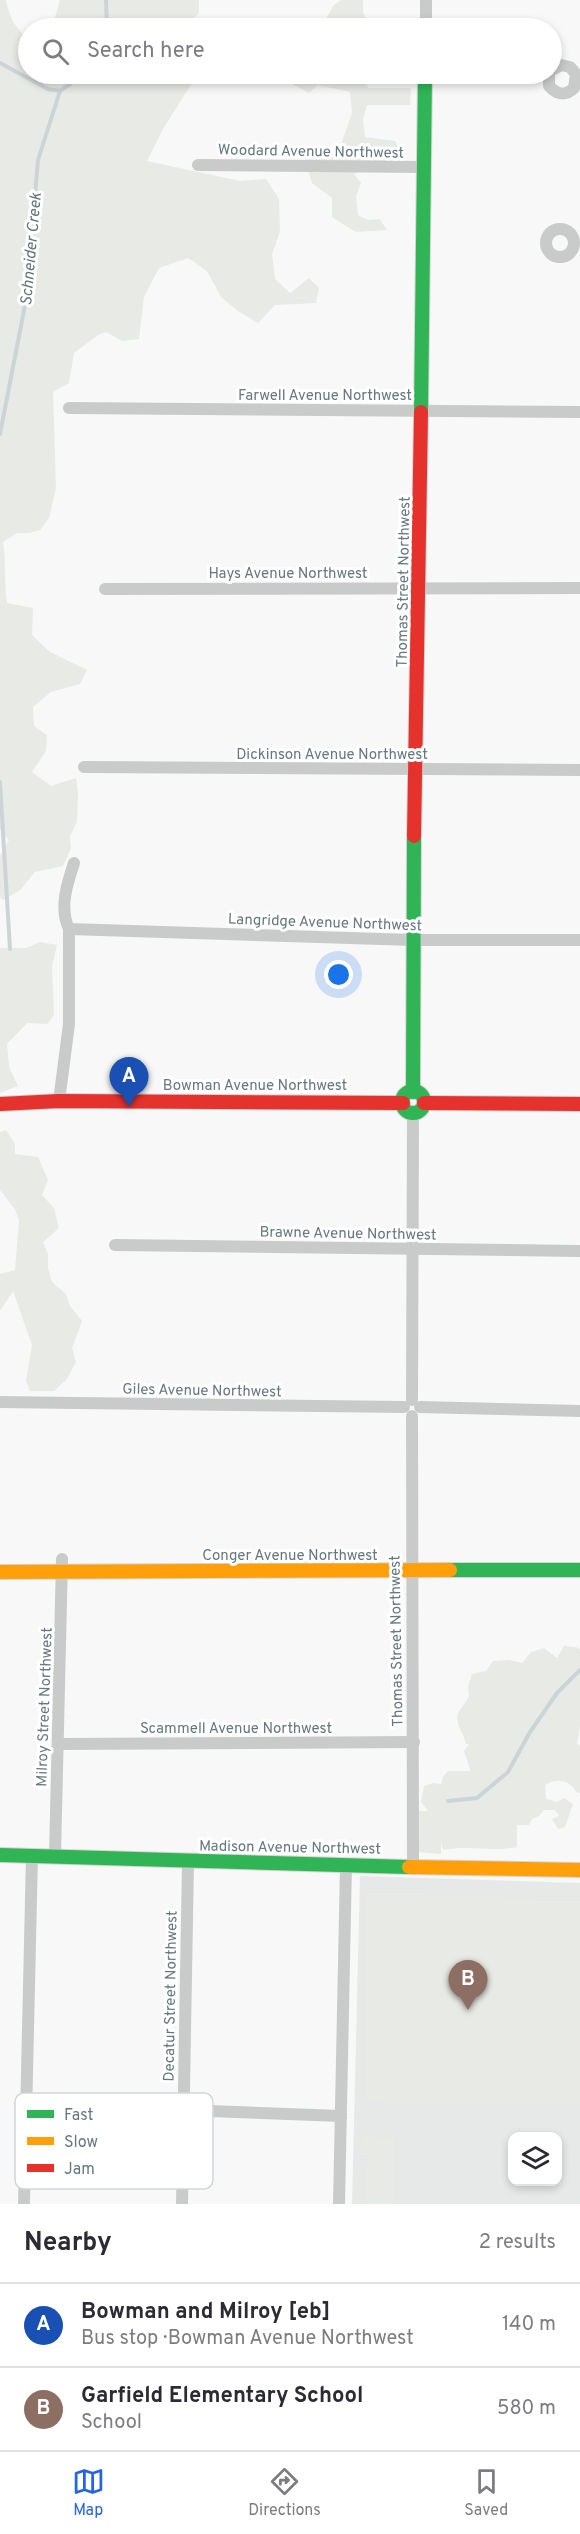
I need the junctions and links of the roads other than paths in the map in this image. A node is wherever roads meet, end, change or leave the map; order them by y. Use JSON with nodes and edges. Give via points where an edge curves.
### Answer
{"nodes":[{"id":1,"x":426,"y":0,"type":"edge"},
{"id":2,"x":426,"y":18,"type":"edge"},
{"id":3,"x":562,"y":65,"type":"edge"},
{"id":4,"x":579,"y":79,"type":"edge"},
{"id":5,"x":425,"y":84,"type":"edge"},
{"id":6,"x":549,"y":84,"type":"edge"},
{"id":7,"x":198,"y":165,"type":"dead end"},
{"id":8,"x":424,"y":167,"type":"junction"},
{"id":9,"x":69,"y":408,"type":"dead end"},
{"id":10,"x":421,"y":411,"type":"junction"},
{"id":11,"x":580,"y":412,"type":"edge"},
{"id":12,"x":419,"y":588,"type":"junction"},
{"id":13,"x":580,"y":588,"type":"edge"},
{"id":14,"x":105,"y":589,"type":"dead end"},
{"id":15,"x":84,"y":767,"type":"dead end"},
{"id":16,"x":414,"y":769,"type":"junction"},
{"id":17,"x":580,"y":770,"type":"edge"},
{"id":18,"x":75,"y":863,"type":"dead end"},
{"id":19,"x":69,"y":929,"type":"junction"},
{"id":20,"x":413,"y":940,"type":"junction"},
{"id":21,"x":580,"y":940,"type":"edge"},
{"id":22,"x":412,"y":1092,"type":"junction"},
{"id":23,"x":58,"y":1101,"type":"junction"},
{"id":24,"x":403,"y":1103,"type":"junction"},
{"id":25,"x":424,"y":1103,"type":"junction"},
{"id":26,"x":0,"y":1104,"type":"edge"},
{"id":27,"x":580,"y":1104,"type":"edge"},
{"id":28,"x":413,"y":1113,"type":"junction"},
{"id":29,"x":115,"y":1245,"type":"dead end"},
{"id":30,"x":412,"y":1249,"type":"junction"},
{"id":31,"x":580,"y":1251,"type":"edge"},
{"id":32,"x":0,"y":1402,"type":"edge"},
{"id":33,"x":412,"y":1408,"type":"junction"},
{"id":34,"x":580,"y":1411,"type":"edge"},
{"id":35,"x":63,"y":1566,"type":"junction"},
{"id":36,"x":580,"y":1570,"type":"edge"},
{"id":37,"x":412,"y":1571,"type":"junction"},
{"id":38,"x":0,"y":1572,"type":"edge"},
{"id":39,"x":414,"y":1742,"type":"junction"},
{"id":40,"x":58,"y":1744,"type":"junction"},
{"id":41,"x":0,"y":1855,"type":"edge"},
{"id":42,"x":32,"y":1855,"type":"junction"},
{"id":43,"x":55,"y":1856,"type":"junction"},
{"id":44,"x":188,"y":1862,"type":"junction"},
{"id":45,"x":346,"y":1865,"type":"junction"},
{"id":46,"x":413,"y":1866,"type":"junction"},
{"id":47,"x":580,"y":1870,"type":"edge"},
{"id":48,"x":26,"y":2093,"type":"edge"},
{"id":49,"x":183,"y":2093,"type":"edge"},
{"id":50,"x":213,"y":2111,"type":"edge"},
{"id":51,"x":341,"y":2116,"type":"junction"},
{"id":52,"x":24,"y":2189,"type":"edge"},
{"id":53,"x":182,"y":2189,"type":"edge"},
{"id":54,"x":24,"y":2204,"type":"edge"},
{"id":55,"x":182,"y":2204,"type":"edge"},
{"id":56,"x":339,"y":2204,"type":"edge"}],
"edges":[{"from":1,"to":2,"type":"street"},
{"from":3,"to":4,"type":"street","via":[[574,70]]},
{"from":4,"to":6,"type":"street","via":[[574,88],[561,94]]},
{"from":5,"to":8,"type":"street","name":"Thomas Street Northwest"},
{"from":7,"to":8,"type":"street","name":"Woodard Avenue Northwest"},
{"from":8,"to":10,"type":"street","name":"Thomas Street Northwest"},
{"from":9,"to":10,"type":"street","name":"Farwell Avenue Northwest"},
{"from":10,"to":11,"type":"street","name":"Farwell Avenue Northwest"},
{"from":10,"to":12,"type":"street","name":"Thomas Street Northwest"},
{"from":12,"to":13,"type":"street","name":"Hays Avenue Northwest"},
{"from":12,"to":14,"type":"street","name":"Hays Avenue Northwest"},
{"from":12,"to":16,"type":"street","name":"Thomas Street Northwest"},
{"from":15,"to":16,"type":"street","name":"Dickinson Avenue Northwest"},
{"from":16,"to":17,"type":"street","name":"Dickinson Avenue Northwest"},
{"from":16,"to":20,"type":"street","name":"Thomas Street Northwest"},
{"from":18,"to":19,"type":"street","via":[[65,899],[64,919]]},
{"from":19,"to":20,"type":"street","name":"Langridge Avenue Northwest"},
{"from":19,"to":23,"type":"street","via":[[69,1024]]},
{"from":20,"to":21,"type":"street","name":"Langridge Avenue Northwest"},
{"from":20,"to":22,"type":"street","name":"Thomas Street Northwest"},
{"from":22,"to":24,"type":"street","via":[[404,1096]]},
{"from":22,"to":25,"type":"street","via":[[421,1095]]},
{"from":23,"to":24,"type":"street","name":"Bowman Avenue Northwest"},
{"from":23,"to":26,"type":"street","name":"Bowman Avenue Northwest"},
{"from":24,"to":28,"type":"street"},
{"from":25,"to":27,"type":"street"},
{"from":25,"to":28,"type":"street"},
{"from":28,"to":30,"type":"street","name":"Thomas Street Northwest"},
{"from":29,"to":30,"type":"street","name":"Brawne Avenue Northwest"},
{"from":30,"to":31,"type":"street","name":"Brawne Avenue Northwest"},
{"from":30,"to":33,"type":"street","name":"Thomas Street Northwest"},
{"from":32,"to":33,"type":"street","name":"Giles Avenue Northwest"},
{"from":33,"to":34,"type":"street","name":"Giles Avenue Northwest"},
{"from":33,"to":37,"type":"street","name":"Thomas Street Northwest"},
{"from":35,"to":37,"type":"street","name":"Conger Avenue Northwest"},
{"from":35,"to":38,"type":"street","name":"Conger Avenue Northwest"},
{"from":35,"to":40,"type":"street","name":"Milroy Street Northwest"},
{"from":36,"to":37,"type":"street","name":"Conger Avenue Northwest"},
{"from":37,"to":39,"type":"street","name":"Thomas Street Northwest"},
{"from":39,"to":40,"type":"street","name":"Scammell Avenue Northwest"},
{"from":39,"to":46,"type":"street","name":"Thomas Street Northwest"},
{"from":40,"to":43,"type":"street","name":"Milroy Street Northwest"},
{"from":41,"to":42,"type":"street","name":"Madison Avenue Northwest"},
{"from":42,"to":43,"type":"street","name":"Madison Avenue Northwest"},
{"from":42,"to":48,"type":"street"},
{"from":43,"to":44,"type":"street","name":"Madison Avenue Northwest"},
{"from":44,"to":45,"type":"street","name":"Madison Avenue Northwest"},
{"from":44,"to":49,"type":"street","name":"Decatur Street Northwest"},
{"from":45,"to":46,"type":"street","name":"Madison Avenue Northwest"},
{"from":45,"to":51,"type":"street"},
{"from":46,"to":47,"type":"street","name":"Madison Avenue Northwest"},
{"from":50,"to":51,"type":"street"},
{"from":51,"to":56,"type":"street"},
{"from":52,"to":54,"type":"street"},
{"from":53,"to":55,"type":"street","name":"Decatur Street Northwest"}]}
